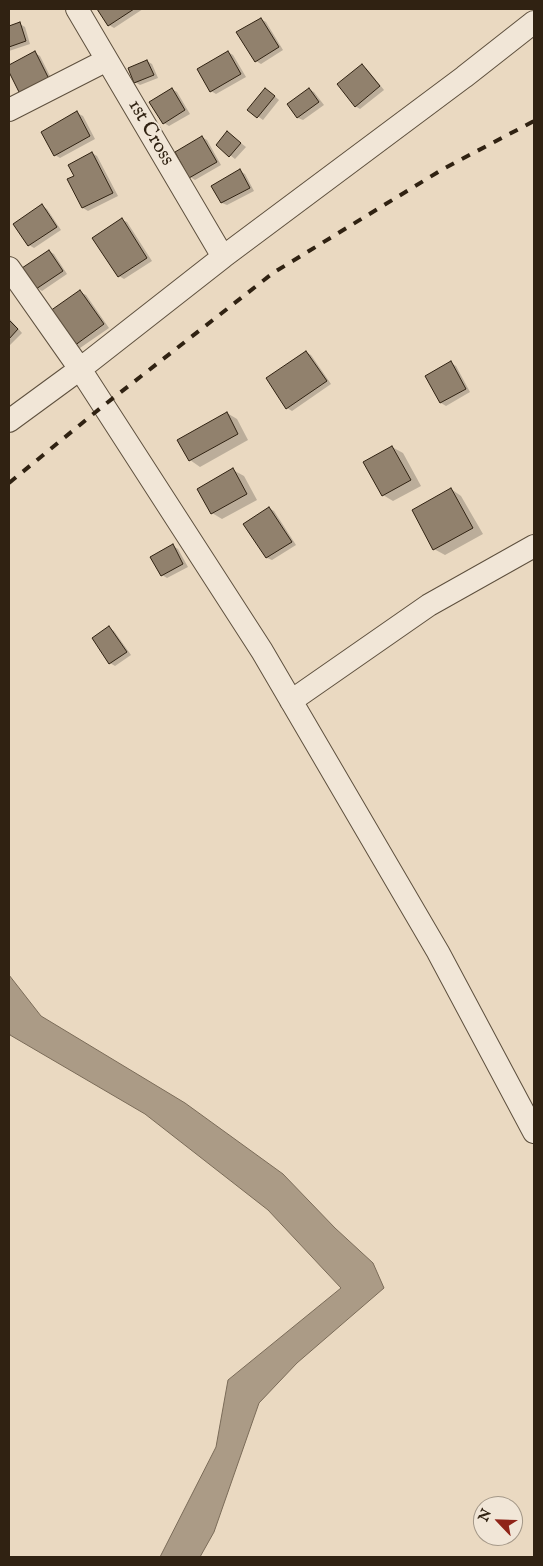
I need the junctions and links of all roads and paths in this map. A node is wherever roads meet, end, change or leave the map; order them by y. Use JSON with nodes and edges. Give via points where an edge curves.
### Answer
{"nodes":[{"id":1,"x":77,"y":9,"type":"edge"},
{"id":2,"x":534,"y":22,"type":"edge"},
{"id":3,"x":107,"y":60,"type":"junction"},
{"id":4,"x":9,"y":110,"type":"edge"},
{"id":5,"x":223,"y":257,"type":"junction"},
{"id":6,"x":9,"y":268,"type":"edge"},
{"id":7,"x":80,"y":369,"type":"junction"},
{"id":8,"x":9,"y":421,"type":"edge"},
{"id":9,"x":534,"y":546,"type":"edge"},
{"id":10,"x":291,"y":701,"type":"junction"},
{"id":11,"x":534,"y":1132,"type":"edge"}],
"edges":[{"from":1,"to":3,"type":"street","name":"1st Cross"},
{"from":2,"to":5,"type":"street"},
{"from":3,"to":4,"type":"street"},
{"from":3,"to":5,"type":"street","name":"1st Cross"},
{"from":5,"to":7,"type":"street"},
{"from":6,"to":7,"type":"street"},
{"from":7,"to":8,"type":"street"},
{"from":7,"to":10,"type":"street"},
{"from":9,"to":10,"type":"street","via":[[429,605]]},
{"from":10,"to":11,"type":"street","via":[[438,952]]}]}
